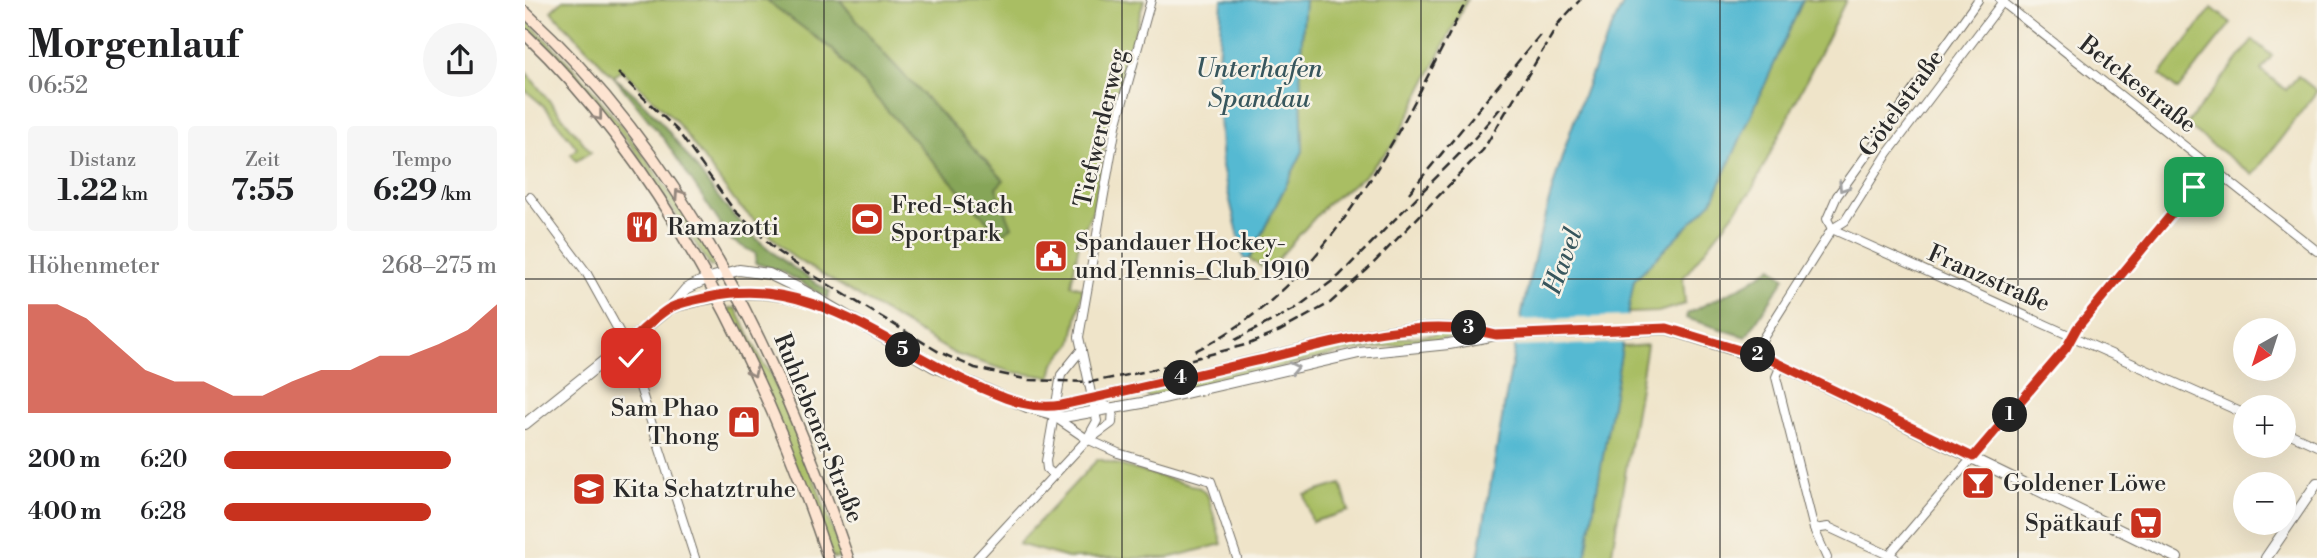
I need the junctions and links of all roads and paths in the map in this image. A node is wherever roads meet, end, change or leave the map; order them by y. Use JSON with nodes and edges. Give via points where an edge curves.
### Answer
{"nodes":[{"id":1,"x":1151,"y":0,"type":"edge"},
{"id":2,"x":1978,"y":0,"type":"edge"},
{"id":3,"x":2002,"y":1,"type":"edge"},
{"id":4,"x":525,"y":12,"type":"edge"},
{"id":5,"x":525,"y":34,"type":"edge"},
{"id":6,"x":2211,"y":166,"type":"junction"},
{"id":7,"x":530,"y":197,"type":"dead end"},
{"id":8,"x":1832,"y":229,"type":"junction"},
{"id":9,"x":2317,"y":251,"type":"edge"},
{"id":10,"x":727,"y":273,"type":"junction"},
{"id":11,"x":706,"y":279,"type":"junction"},
{"id":12,"x":738,"y":292,"type":"junction"},
{"id":13,"x":715,"y":295,"type":"junction"},
{"id":14,"x":829,"y":307,"type":"junction"},
{"id":15,"x":670,"y":308,"type":"junction"},
{"id":16,"x":1496,"y":335,"type":"junction"},
{"id":17,"x":2072,"y":336,"type":"junction"},
{"id":18,"x":627,"y":344,"type":"junction"},
{"id":19,"x":1082,"y":349,"type":"junction"},
{"id":20,"x":1753,"y":354,"type":"junction"},
{"id":21,"x":1781,"y":365,"type":"junction"},
{"id":22,"x":1094,"y":398,"type":"junction"},
{"id":23,"x":1113,"y":409,"type":"junction"},
{"id":24,"x":2233,"y":409,"type":"edge"},
{"id":25,"x":1054,"y":411,"type":"junction"},
{"id":26,"x":1096,"y":412,"type":"junction"},
{"id":27,"x":525,"y":424,"type":"edge"},
{"id":28,"x":2296,"y":436,"type":"edge"},
{"id":29,"x":1087,"y":439,"type":"junction"},
{"id":30,"x":2317,"y":446,"type":"edge"},
{"id":31,"x":1973,"y":457,"type":"junction"},
{"id":32,"x":1053,"y":474,"type":"junction"},
{"id":33,"x":2317,"y":483,"type":"edge"},
{"id":34,"x":1814,"y":529,"type":"junction"},
{"id":35,"x":1892,"y":557,"type":"edge"},
{"id":36,"x":695,"y":558,"type":"edge"},
{"id":37,"x":828,"y":558,"type":"edge"},
{"id":38,"x":848,"y":558,"type":"edge"},
{"id":39,"x":977,"y":558,"type":"edge"},
{"id":40,"x":1237,"y":558,"type":"edge"},
{"id":41,"x":1827,"y":558,"type":"edge"},
{"id":42,"x":2177,"y":558,"type":"edge"},
{"id":43,"x":2266,"y":558,"type":"edge"}],
"edges":[{"from":1,"to":19,"type":"street","name":"Tiefwerderweg","via":[[1116,127],[1079,337]]},
{"from":2,"to":8,"type":"street","name":"Götelstraße","one_way":true,"via":[[1837,196],[1827,219]]},
{"from":3,"to":6,"type":"street","name":"Betckestraße"},
{"from":3,"to":8,"type":"street","name":"Götelstraße","via":[[1888,153],[1845,221]]},
{"from":10,"to":4,"type":"main road","name":"Ruhlebener Straße","one_way":true,"via":[[633,130]]},
{"from":5,"to":11,"type":"main road","name":"Ruhlebener Straße","one_way":true,"via":[[619,144]]},
{"from":6,"to":9,"type":"street","name":"Betckestraße"},
{"from":6,"to":17,"type":"street"},
{"from":7,"to":18,"type":"street","via":[[586,272]]},
{"from":8,"to":17,"type":"street","name":"Franzstraße"},
{"from":8,"to":20,"type":"street","name":"Götelstraße"},
{"from":10,"to":11,"type":"street"},
{"from":10,"to":12,"type":"main road","name":"Ruhlebener Straße"},
{"from":10,"to":14,"type":"street","via":[[769,274]]},
{"from":11,"to":13,"type":"main road","name":"Ruhlebener Straße"},
{"from":11,"to":15,"type":"street","via":[[686,289]]},
{"from":12,"to":13,"type":"street"},
{"from":12,"to":14,"type":"street","via":[[764,291]]},
{"from":12,"to":38,"type":"main road","name":"Ruhlebener Straße","via":[[798,424]]},
{"from":13,"to":15,"type":"street"},
{"from":13,"to":37,"type":"main road","name":"Ruhlebener Straße","one_way":true,"via":[[782,438]]},
{"from":14,"to":25,"type":"street","via":[[934,367],[1027,407]]},
{"from":15,"to":18,"type":"street"},
{"from":16,"to":20,"type":"street","via":[[1667,328]]},
{"from":16,"to":22,"type":"street","via":[[1446,328],[1345,340]]},
{"from":23,"to":16,"type":"street","one_way":true,"via":[[1338,357]]},
{"from":17,"to":24,"type":"street","name":"Franzstraße"},
{"from":17,"to":31,"type":"street"},
{"from":18,"to":27,"type":"street"},
{"from":18,"to":36,"type":"street"},
{"from":19,"to":22,"type":"street","name":"Tiefwerderweg"},
{"from":19,"to":25,"type":"street","via":[[1061,375]]},
{"from":20,"to":21,"type":"street"},
{"from":21,"to":31,"type":"street"},
{"from":21,"to":34,"type":"street","via":[[1776,377]]},
{"from":22,"to":23,"type":"street"},
{"from":22,"to":25,"type":"street"},
{"from":22,"to":26,"type":"street","name":"Tiefwerderweg"},
{"from":23,"to":26,"type":"street"},
{"from":23,"to":29,"type":"street","name":"Tiefwerderweg","via":[[1112,423]]},
{"from":25,"to":26,"type":"street"},
{"from":25,"to":29,"type":"street"},
{"from":25,"to":32,"type":"street","via":[[1046,461]]},
{"from":26,"to":29,"type":"street","name":"Tiefwerderweg","via":[[1097,421]]},
{"from":28,"to":30,"type":"street"},
{"from":29,"to":32,"type":"street","name":"Tiefwerderweg"},
{"from":29,"to":40,"type":"street","via":[[1211,481]]},
{"from":31,"to":35,"type":"street"},
{"from":31,"to":42,"type":"street"},
{"from":32,"to":39,"type":"street","name":"Tiefwerderweg"},
{"from":33,"to":43,"type":"street"},
{"from":34,"to":35,"type":"street","via":[[1828,527]]},
{"from":34,"to":41,"type":"street"}]}
